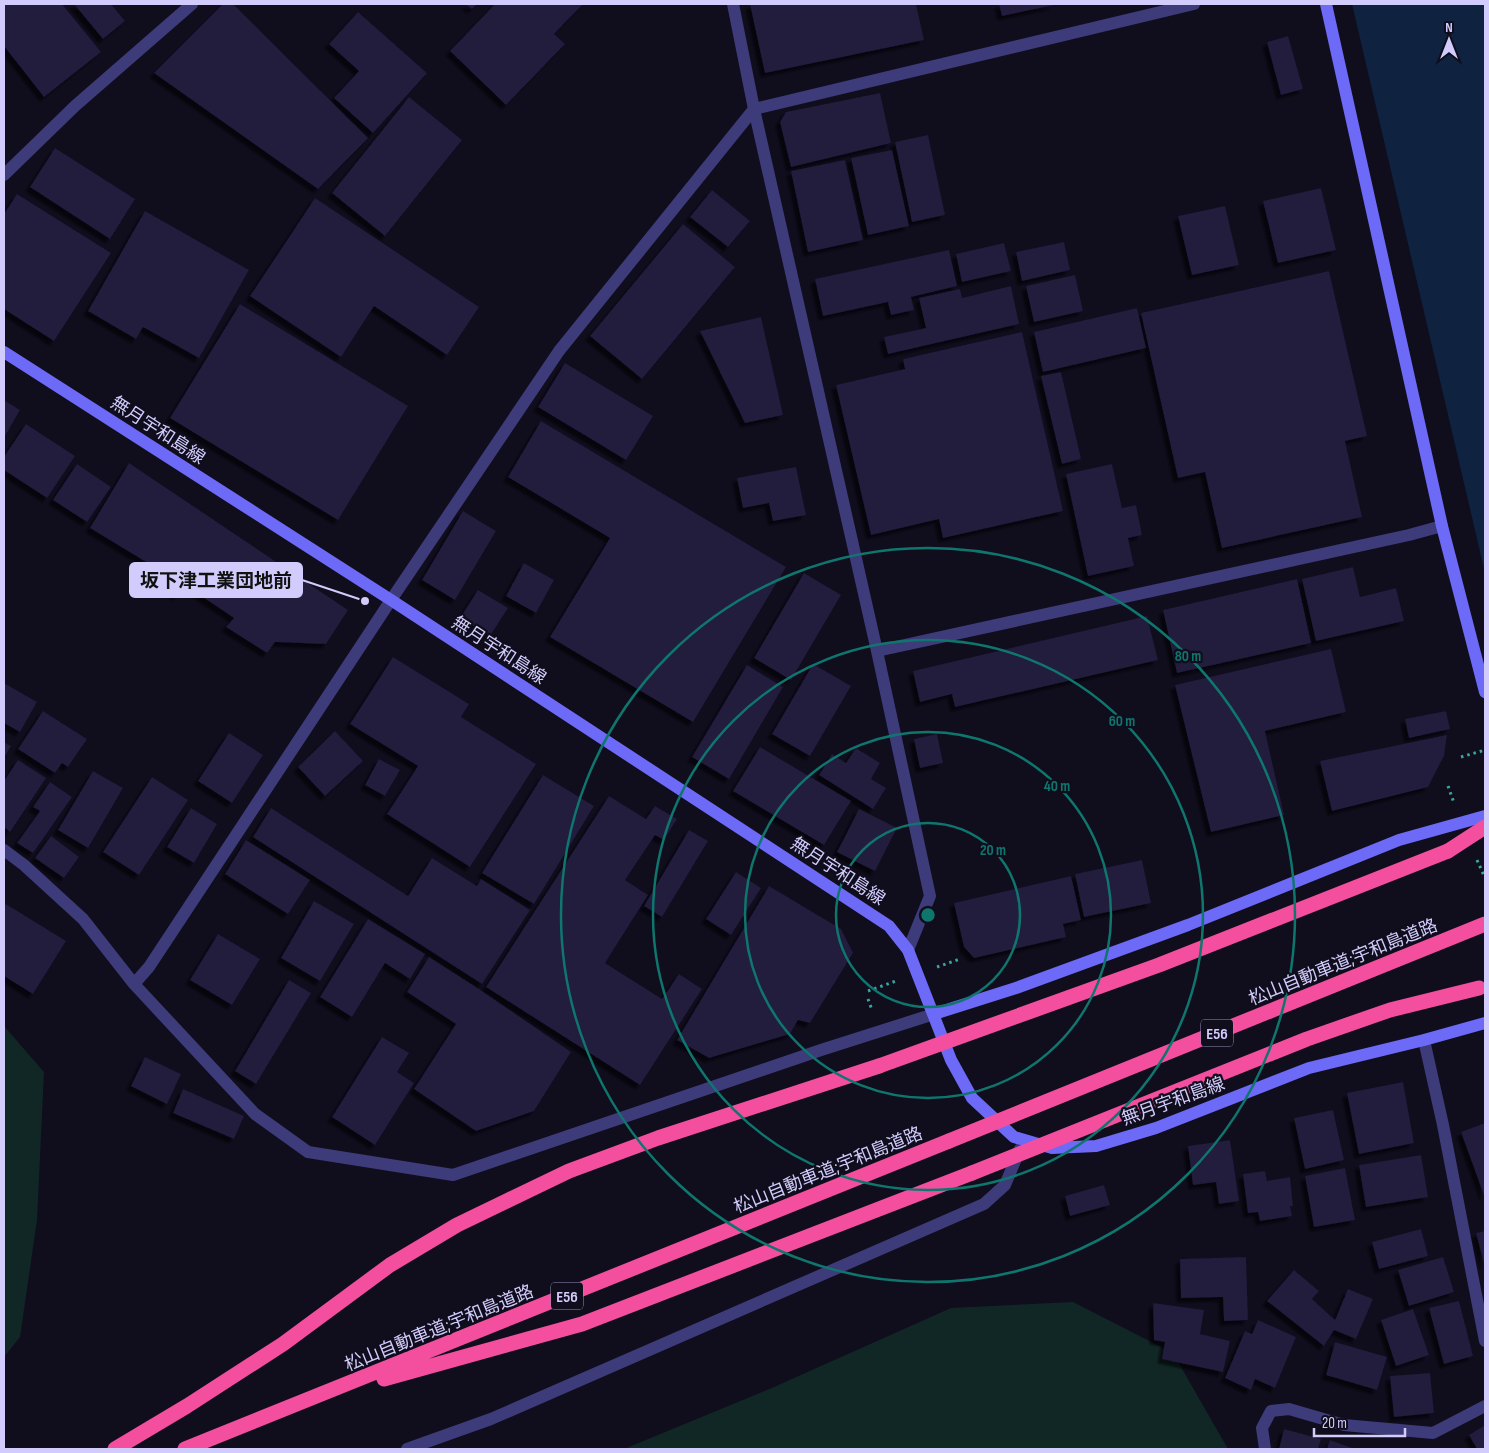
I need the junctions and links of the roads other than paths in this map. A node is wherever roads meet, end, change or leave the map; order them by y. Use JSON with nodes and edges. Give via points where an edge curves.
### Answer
{"nodes":[{"id":1,"x":192,"y":4,"type":"edge"},
{"id":2,"x":733,"y":4,"type":"edge"},
{"id":3,"x":1194,"y":4,"type":"edge"},
{"id":4,"x":1326,"y":4,"type":"edge"},
{"id":5,"x":754,"y":109,"type":"junction"},
{"id":6,"x":4,"y":174,"type":"edge"},
{"id":7,"x":4,"y":352,"type":"edge"},
{"id":8,"x":1442,"y":526,"type":"junction"},
{"id":9,"x":391,"y":600,"type":"junction"},
{"id":10,"x":877,"y":651,"type":"junction"},
{"id":11,"x":1485,"y":692,"type":"edge"},
{"id":12,"x":1485,"y":816,"type":"edge"},
{"id":13,"x":1485,"y":827,"type":"edge"},
{"id":14,"x":4,"y":850,"type":"edge"},
{"id":15,"x":1485,"y":924,"type":"edge"},
{"id":16,"x":908,"y":950,"type":"junction"},
{"id":17,"x":134,"y":984,"type":"junction"},
{"id":18,"x":1482,"y":988,"type":"edge"},
{"id":19,"x":934,"y":1014,"type":"junction"},
{"id":20,"x":1485,"y":1023,"type":"edge"},
{"id":21,"x":1424,"y":1040,"type":"junction"},
{"id":22,"x":1024,"y":1140,"type":"junction"},
{"id":23,"x":1485,"y":1341,"type":"edge"},
{"id":24,"x":316,"y":1398,"type":"junction"},
{"id":25,"x":1485,"y":1406,"type":"edge"},
{"id":26,"x":115,"y":1449,"type":"edge"},
{"id":27,"x":185,"y":1449,"type":"edge"},
{"id":28,"x":407,"y":1449,"type":"edge"},
{"id":29,"x":1265,"y":1449,"type":"edge"}],
"edges":[{"from":1,"to":6,"type":"street","via":[[75,106]]},
{"from":2,"to":5,"type":"street"},
{"from":3,"to":5,"type":"street"},
{"from":4,"to":8,"type":"main road"},
{"from":5,"to":9,"type":"street","via":[[559,350]]},
{"from":5,"to":10,"type":"street"},
{"from":7,"to":9,"type":"main road","name":"無月宇和島線"},
{"from":8,"to":10,"type":"street"},
{"from":8,"to":11,"type":"main road"},
{"from":9,"to":16,"type":"main road","name":"無月宇和島線","via":[[889,926]]},
{"from":9,"to":17,"type":"street","via":[[149,967]]},
{"from":10,"to":16,"type":"street","via":[[930,896]]},
{"from":12,"to":19,"type":"main road","via":[[1400,840],[1188,925],[1016,988]]},
{"from":13,"to":26,"type":"highway","bridge":true,"via":[[1448,852],[1159,965],[879,1066],[658,1138],[578,1168],[457,1225],[390,1265],[275,1349]]},
{"from":14,"to":17,"type":"street","via":[[83,919]]},
{"from":15,"to":24,"type":"highway","name":"松山自動車道;宇和島道路","number":"E56","bridge":true},
{"from":16,"to":19,"type":"main road","name":"無月宇和島線"},
{"from":17,"to":19,"type":"street","via":[[256,1114],[308,1152],[453,1176]]},
{"from":18,"to":24,"type":"highway","bridge":true,"via":[[1390,1010],[1307,1039],[582,1324]]},
{"from":19,"to":22,"type":"main road","name":"無月宇和島線","via":[[951,1060],[972,1098],[1014,1137]]},
{"from":20,"to":21,"type":"main road","name":"無月宇和島線"},
{"from":21,"to":22,"type":"main road","name":"無月宇和島線","via":[[1309,1068],[1156,1128],[1096,1146],[1052,1148]]},
{"from":21,"to":23,"type":"street"},
{"from":22,"to":28,"type":"street","via":[[1005,1185],[984,1204],[500,1415]]},
{"from":24,"to":27,"type":"highway","name":"松山自動車道;宇和島道路","number":"E56"},
{"from":25,"to":29,"type":"street","via":[[1433,1433],[1344,1425],[1289,1409],[1271,1411],[1262,1428]]}]}
